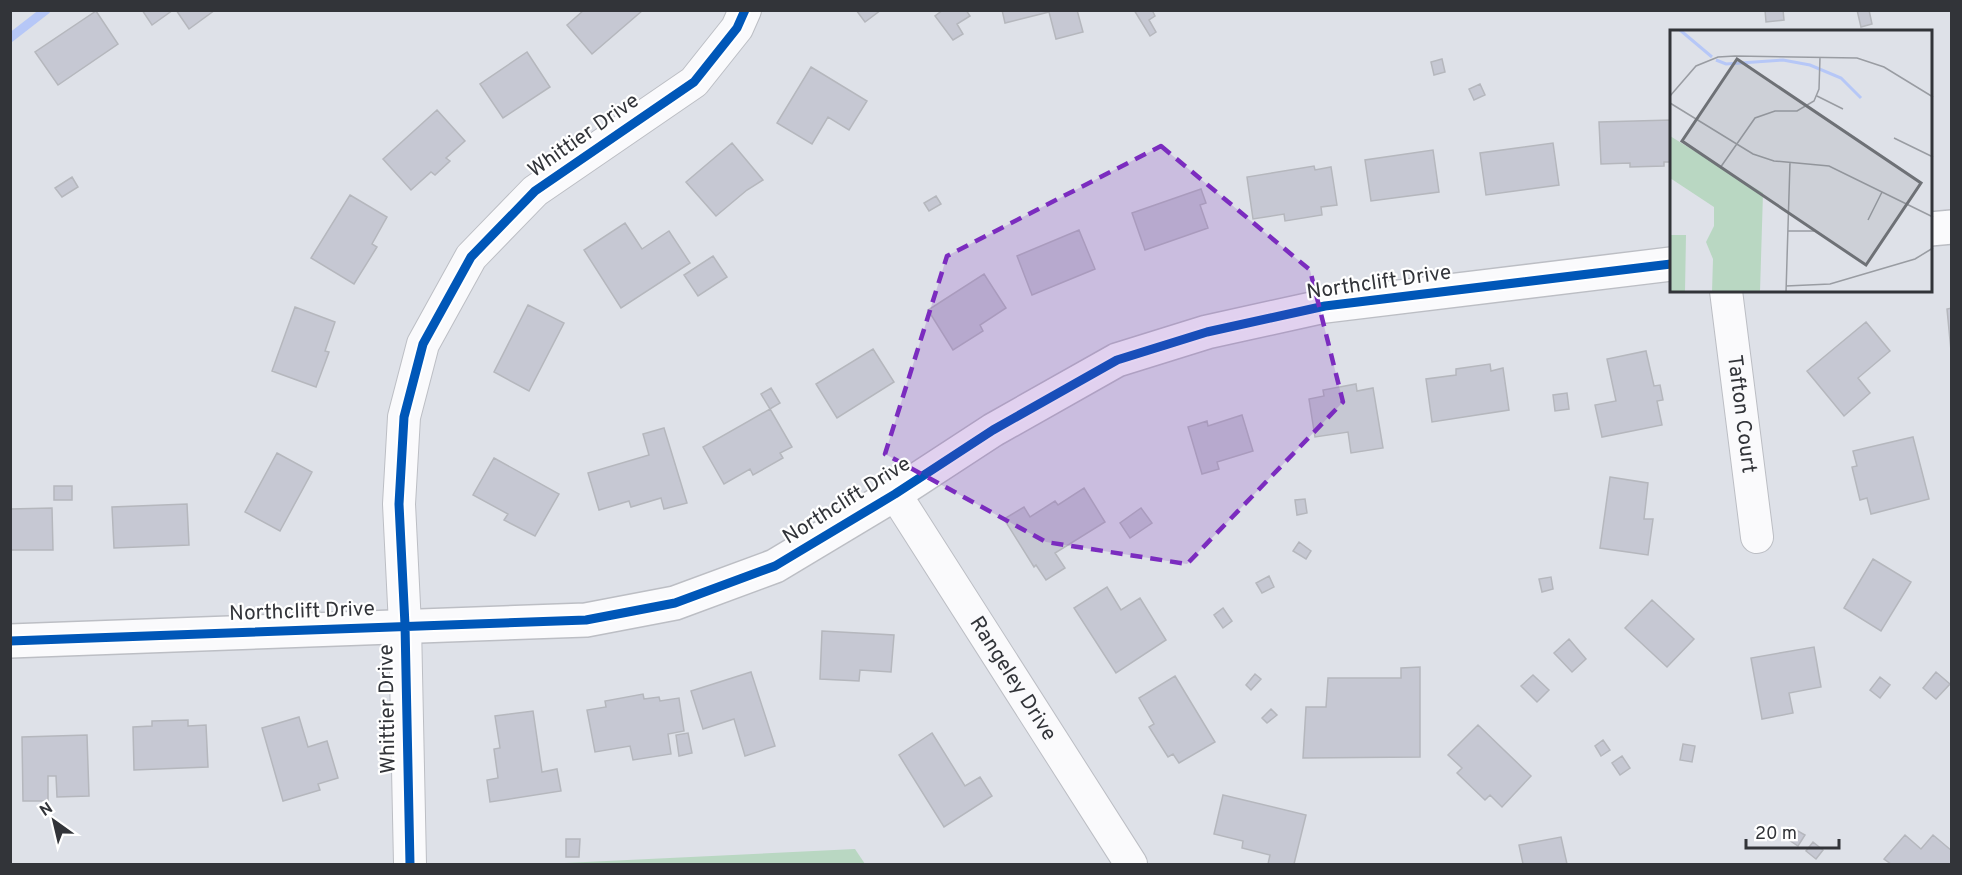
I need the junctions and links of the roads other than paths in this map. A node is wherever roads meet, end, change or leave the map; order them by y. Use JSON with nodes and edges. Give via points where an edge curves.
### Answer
{"nodes":[{"id":1,"x":745,"y":10,"type":"edge"},
{"id":2,"x":1952,"y":226,"type":"edge"},
{"id":3,"x":1932,"y":230,"type":"edge"},
{"id":4,"x":1670,"y":264,"type":"edge"},
{"id":5,"x":1726,"y":292,"type":"edge"},
{"id":6,"x":895,"y":494,"type":"junction"},
{"id":7,"x":1757,"y":537,"type":"dead end"},
{"id":8,"x":405,"y":625,"type":"junction"},
{"id":9,"x":10,"y":641,"type":"edge"},
{"id":10,"x":410,"y":864,"type":"edge"},
{"id":11,"x":1131,"y":864,"type":"edge"}],
"edges":[{"from":1,"to":8,"type":"street","name":"Whittier Drive","via":[[737,28],[694,82],[535,191],[471,257],[423,344],[404,417],[399,504]]},
{"from":2,"to":3,"type":"street"},
{"from":4,"to":6,"type":"street","name":"Northclift Drive","via":[[1325,306],[1208,332],[1117,360],[993,430]]},
{"from":5,"to":7,"type":"street","name":"Tafton Court"},
{"from":6,"to":8,"type":"street","name":"Northclift Drive","via":[[775,566],[675,603],[586,620]]},
{"from":6,"to":11,"type":"street","name":"Rangeley Drive"},
{"from":8,"to":9,"type":"street","name":"Northclift Drive"},
{"from":8,"to":10,"type":"street","name":"Whittier Drive"}]}
